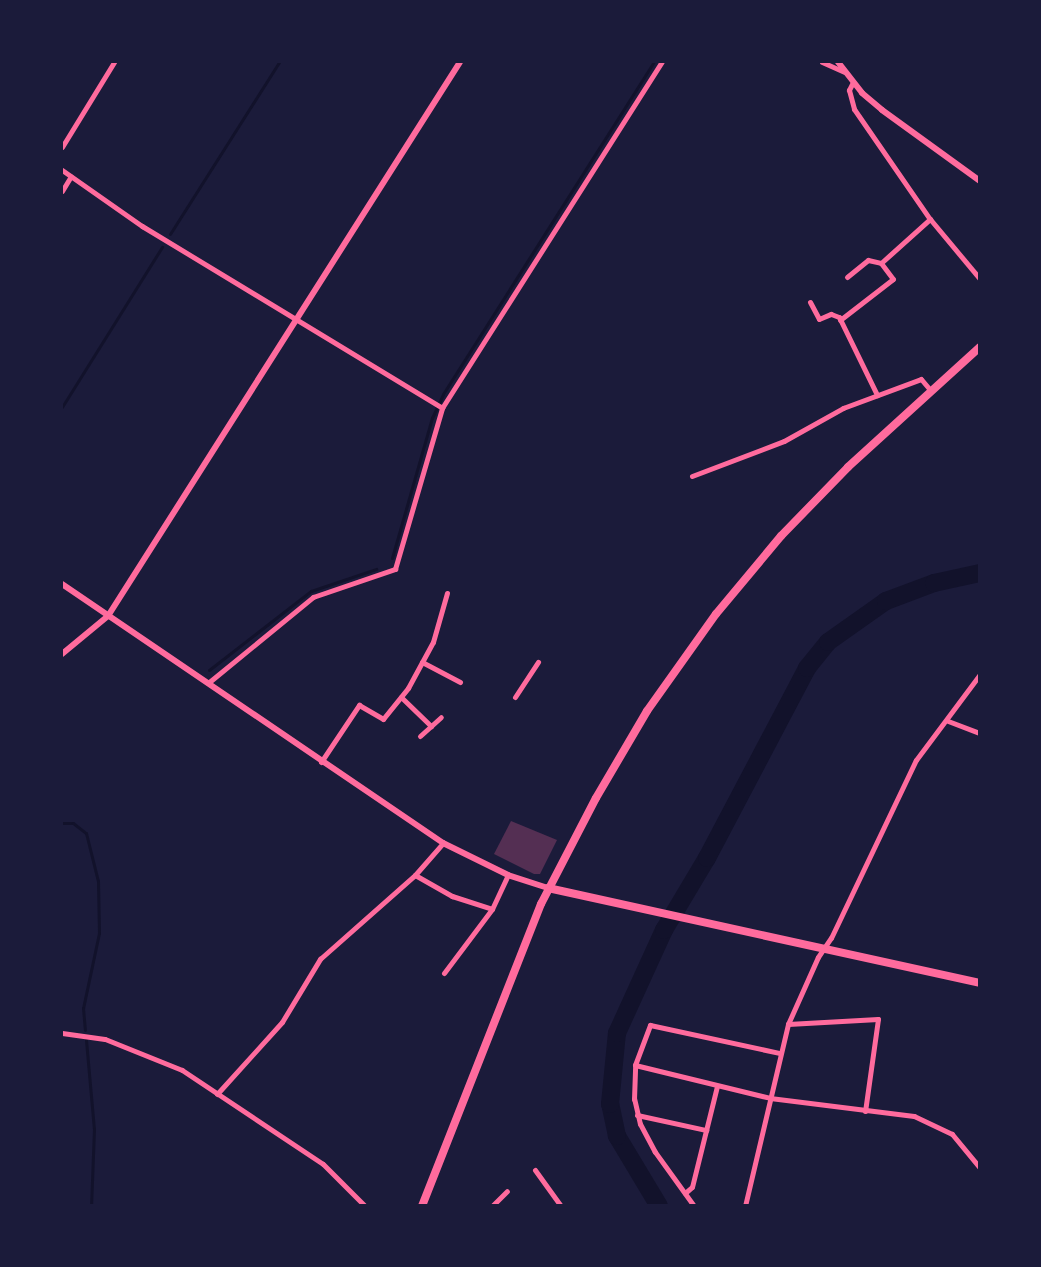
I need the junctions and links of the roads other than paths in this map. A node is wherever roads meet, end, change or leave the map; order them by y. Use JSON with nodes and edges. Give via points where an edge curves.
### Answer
{"nodes":[{"id":1,"x":114,"y":62,"type":"edge"},
{"id":2,"x":460,"y":62,"type":"edge"},
{"id":3,"x":662,"y":62,"type":"edge"},
{"id":4,"x":822,"y":62,"type":"edge"},
{"id":5,"x":838,"y":62,"type":"edge"},
{"id":6,"x":844,"y":72,"type":"junction"},
{"id":7,"x":853,"y":82,"type":"junction"},
{"id":8,"x":62,"y":147,"type":"edge"},
{"id":9,"x":62,"y":170,"type":"edge"},
{"id":10,"x":71,"y":176,"type":"junction"},
{"id":11,"x":980,"y":181,"type":"edge"},
{"id":12,"x":62,"y":191,"type":"edge"},
{"id":13,"x":930,"y":219,"type":"junction"},
{"id":14,"x":882,"y":263,"type":"junction"},
{"id":15,"x":847,"y":277,"type":"dead end"},
{"id":16,"x":980,"y":279,"type":"edge"},
{"id":17,"x":810,"y":302,"type":"dead end"},
{"id":18,"x":840,"y":320,"type":"junction"},
{"id":19,"x":297,"y":321,"type":"junction"},
{"id":20,"x":980,"y":347,"type":"edge"},
{"id":21,"x":931,"y":391,"type":"junction"},
{"id":22,"x":877,"y":395,"type":"junction"},
{"id":23,"x":442,"y":408,"type":"junction"},
{"id":24,"x":692,"y":476,"type":"dead end"},
{"id":25,"x":62,"y":584,"type":"edge"},
{"id":26,"x":447,"y":593,"type":"dead end"},
{"id":27,"x":108,"y":616,"type":"junction"},
{"id":28,"x":62,"y":654,"type":"edge"},
{"id":29,"x":422,"y":662,"type":"junction"},
{"id":30,"x":538,"y":662,"type":"dead end"},
{"id":31,"x":980,"y":674,"type":"edge"},
{"id":32,"x":460,"y":682,"type":"dead end"},
{"id":33,"x":977,"y":682,"type":"edge"},
{"id":34,"x":208,"y":683,"type":"junction"},
{"id":35,"x":401,"y":697,"type":"junction"},
{"id":36,"x":515,"y":697,"type":"dead end"},
{"id":37,"x":441,"y":717,"type":"dead end"},
{"id":38,"x":948,"y":721,"type":"junction"},
{"id":39,"x":431,"y":726,"type":"junction"},
{"id":40,"x":980,"y":733,"type":"edge"},
{"id":41,"x":420,"y":736,"type":"dead end"},
{"id":42,"x":321,"y":762,"type":"junction"},
{"id":43,"x":443,"y":843,"type":"junction"},
{"id":44,"x":415,"y":875,"type":"junction"},
{"id":45,"x":508,"y":875,"type":"junction"},
{"id":46,"x":548,"y":888,"type":"junction"},
{"id":47,"x":492,"y":909,"type":"junction"},
{"id":48,"x":824,"y":948,"type":"junction"},
{"id":49,"x":444,"y":973,"type":"dead end"},
{"id":50,"x":979,"y":983,"type":"edge"},
{"id":51,"x":788,"y":1024,"type":"junction"},
{"id":52,"x":62,"y":1033,"type":"edge"},
{"id":53,"x":780,"y":1053,"type":"junction"},
{"id":54,"x":635,"y":1065,"type":"junction"},
{"id":55,"x":717,"y":1086,"type":"junction"},
{"id":56,"x":217,"y":1094,"type":"junction"},
{"id":57,"x":770,"y":1098,"type":"junction"},
{"id":58,"x":865,"y":1112,"type":"junction"},
{"id":59,"x":638,"y":1115,"type":"junction"},
{"id":60,"x":706,"y":1130,"type":"junction"},
{"id":61,"x":980,"y":1168,"type":"edge"},
{"id":62,"x":535,"y":1170,"type":"dead end"},
{"id":63,"x":507,"y":1191,"type":"dead end"},
{"id":64,"x":685,"y":1193,"type":"junction"},
{"id":65,"x":365,"y":1206,"type":"edge"},
{"id":66,"x":422,"y":1206,"type":"edge"},
{"id":67,"x":492,"y":1206,"type":"edge"},
{"id":68,"x":561,"y":1206,"type":"edge"},
{"id":69,"x":694,"y":1206,"type":"edge"},
{"id":70,"x":745,"y":1206,"type":"edge"}],
"edges":[{"from":1,"to":8,"type":"street"},
{"from":2,"to":19,"type":"street"},
{"from":3,"to":23,"type":"street"},
{"from":4,"to":6,"type":"street"},
{"from":5,"to":6,"type":"street"},
{"from":6,"to":7,"type":"street"},
{"from":7,"to":11,"type":"street","via":[[882,110]]},
{"from":7,"to":13,"type":"street","via":[[849,90],[854,109]]},
{"from":9,"to":10,"type":"street"},
{"from":10,"to":12,"type":"street"},
{"from":10,"to":19,"type":"street","via":[[142,226]]},
{"from":13,"to":14,"type":"street"},
{"from":13,"to":16,"type":"street"},
{"from":14,"to":15,"type":"street","via":[[868,260]]},
{"from":14,"to":18,"type":"street","via":[[893,279]]},
{"from":17,"to":18,"type":"street","via":[[819,319],[831,314]]},
{"from":18,"to":22,"type":"street"},
{"from":19,"to":23,"type":"street"},
{"from":19,"to":27,"type":"street"},
{"from":20,"to":21,"type":"main road"},
{"from":21,"to":22,"type":"street","via":[[921,379]]},
{"from":21,"to":46,"type":"main road","via":[[796,521],[716,614],[647,711]]},
{"from":22,"to":24,"type":"street","via":[[843,408],[784,441]]},
{"from":23,"to":34,"type":"street","via":[[395,568],[313,597]]},
{"from":25,"to":27,"type":"street"},
{"from":26,"to":29,"type":"street","via":[[433,642]]},
{"from":27,"to":28,"type":"street"},
{"from":27,"to":34,"type":"street"},
{"from":29,"to":32,"type":"street"},
{"from":29,"to":35,"type":"street"},
{"from":30,"to":36,"type":"street"},
{"from":31,"to":33,"type":"street"},
{"from":33,"to":38,"type":"street"},
{"from":34,"to":42,"type":"street"},
{"from":35,"to":39,"type":"street"},
{"from":35,"to":42,"type":"street","via":[[383,719],[359,705]]},
{"from":37,"to":39,"type":"street"},
{"from":38,"to":40,"type":"street"},
{"from":38,"to":48,"type":"street","via":[[916,760]]},
{"from":39,"to":41,"type":"street"},
{"from":42,"to":43,"type":"street"},
{"from":43,"to":44,"type":"street"},
{"from":43,"to":45,"type":"street"},
{"from":44,"to":47,"type":"street","via":[[452,896]]},
{"from":44,"to":56,"type":"street","via":[[320,959],[282,1022]]},
{"from":45,"to":46,"type":"street"},
{"from":45,"to":47,"type":"street"},
{"from":46,"to":48,"type":"main road"},
{"from":46,"to":66,"type":"main road"},
{"from":47,"to":49,"type":"street"},
{"from":48,"to":50,"type":"main road"},
{"from":48,"to":51,"type":"street"},
{"from":51,"to":53,"type":"street"},
{"from":51,"to":58,"type":"street","via":[[878,1019]]},
{"from":52,"to":56,"type":"street","via":[[105,1039],[123,1046],[182,1070]]},
{"from":53,"to":54,"type":"street","via":[[650,1025]]},
{"from":53,"to":57,"type":"street"},
{"from":54,"to":55,"type":"street"},
{"from":54,"to":59,"type":"street"},
{"from":55,"to":57,"type":"street"},
{"from":55,"to":60,"type":"street"},
{"from":56,"to":65,"type":"street","via":[[323,1164]]},
{"from":57,"to":58,"type":"street"},
{"from":57,"to":70,"type":"street"},
{"from":58,"to":61,"type":"street","via":[[914,1116],[939,1127],[952,1134]]},
{"from":59,"to":60,"type":"street"},
{"from":59,"to":64,"type":"street","via":[[655,1152]]},
{"from":60,"to":64,"type":"street","via":[[692,1187]]},
{"from":62,"to":68,"type":"street"},
{"from":63,"to":67,"type":"street"},
{"from":64,"to":69,"type":"street"}]}
